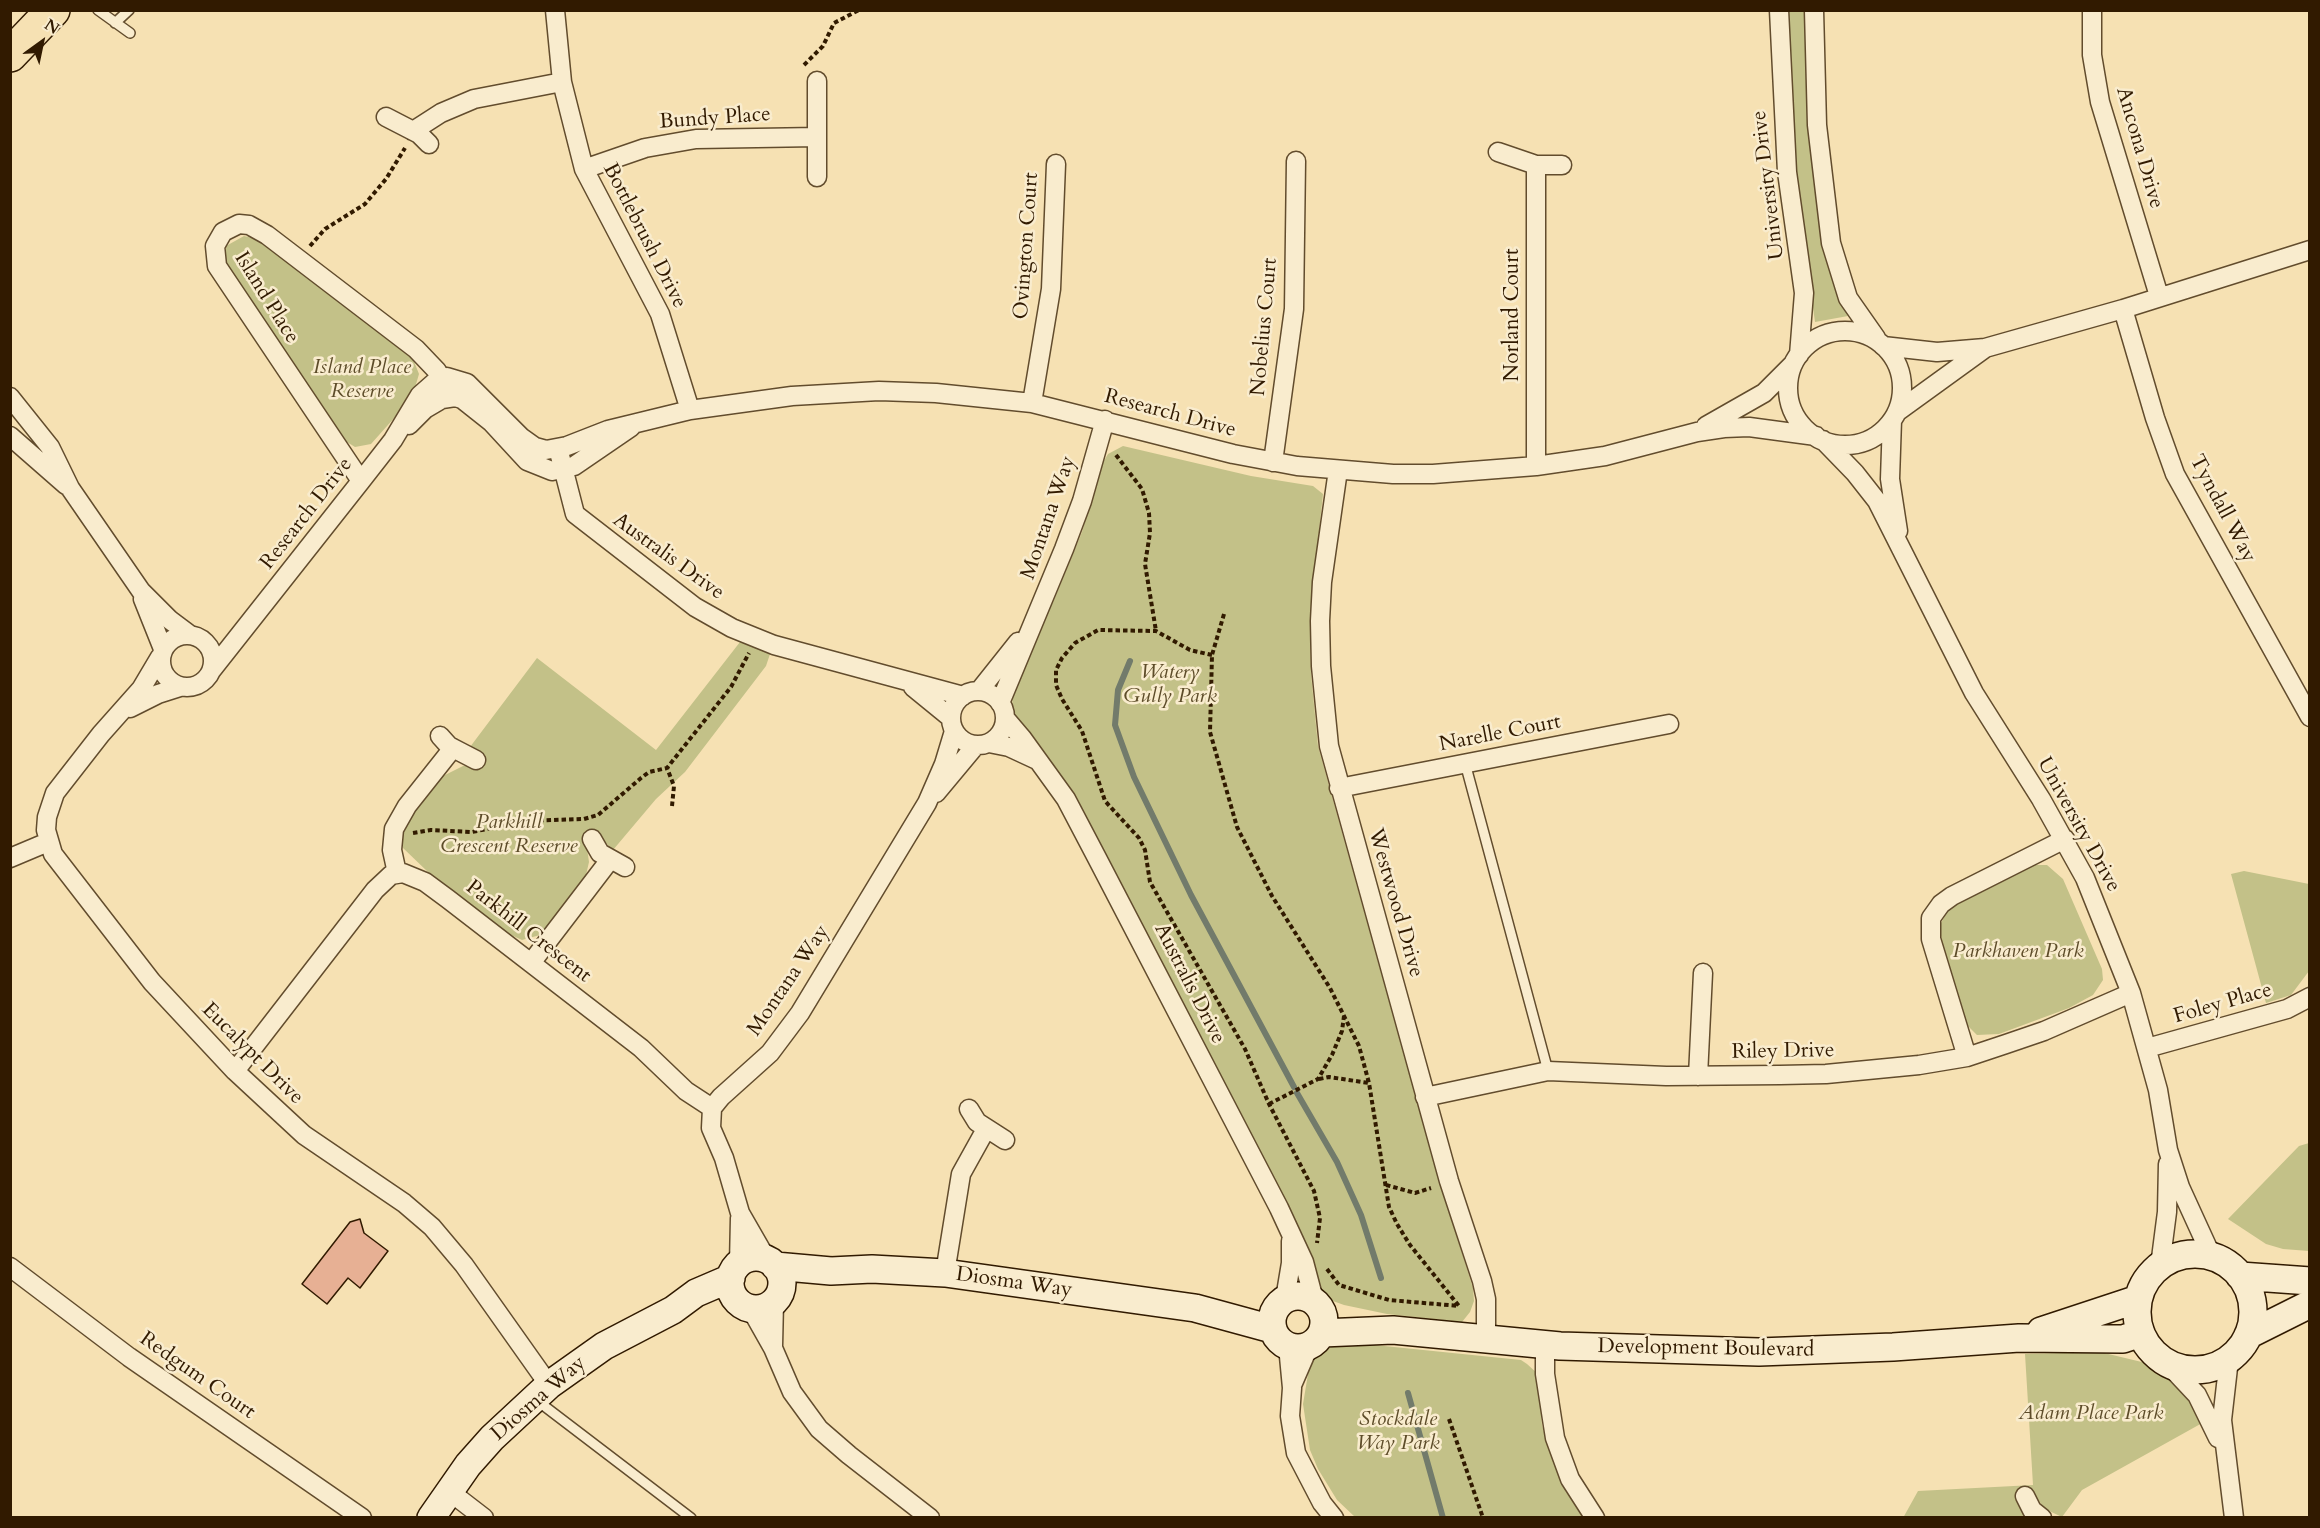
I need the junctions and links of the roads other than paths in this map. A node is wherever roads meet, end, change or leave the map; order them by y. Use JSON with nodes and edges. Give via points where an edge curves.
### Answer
{"nodes":[{"id":1,"x":52,"y":10,"type":"edge"},
{"id":2,"x":98,"y":10,"type":"edge"},
{"id":3,"x":129,"y":10,"type":"edge"},
{"id":4,"x":555,"y":10,"type":"edge"},
{"id":5,"x":1779,"y":10,"type":"edge"},
{"id":6,"x":1814,"y":10,"type":"edge"},
{"id":7,"x":2092,"y":10,"type":"edge"},
{"id":8,"x":114,"y":22,"type":"junction"},
{"id":9,"x":130,"y":33,"type":"dead end"},
{"id":10,"x":10,"y":55,"type":"edge"},
{"id":11,"x":562,"y":81,"type":"junction"},
{"id":12,"x":817,"y":81,"type":"dead end"},
{"id":13,"x":386,"y":117,"type":"dead end"},
{"id":14,"x":413,"y":131,"type":"junction"},
{"id":15,"x":817,"y":137,"type":"junction"},
{"id":16,"x":429,"y":144,"type":"dead end"},
{"id":17,"x":1498,"y":152,"type":"dead end"},
{"id":18,"x":1296,"y":161,"type":"dead end"},
{"id":19,"x":1056,"y":164,"type":"dead end"},
{"id":20,"x":1536,"y":165,"type":"junction"},
{"id":21,"x":1562,"y":165,"type":"dead end"},
{"id":22,"x":584,"y":169,"type":"junction"},
{"id":23,"x":817,"y":177,"type":"dead end"},
{"id":24,"x":2310,"y":250,"type":"edge"},
{"id":25,"x":2159,"y":296,"type":"junction"},
{"id":26,"x":2123,"y":309,"type":"junction"},
{"id":27,"x":1881,"y":344,"type":"junction"},
{"id":28,"x":1985,"y":348,"type":"junction"},
{"id":29,"x":1796,"y":359,"type":"junction"},
{"id":30,"x":441,"y":379,"type":"junction"},
{"id":31,"x":449,"y":398,"type":"junction"},
{"id":32,"x":11,"y":399,"type":"edge"},
{"id":33,"x":1032,"y":403,"type":"junction"},
{"id":34,"x":690,"y":410,"type":"junction"},
{"id":35,"x":1894,"y":416,"type":"junction"},
{"id":36,"x":1105,"y":420,"type":"junction"},
{"id":37,"x":632,"y":426,"type":"junction"},
{"id":38,"x":1697,"y":432,"type":"junction"},
{"id":39,"x":10,"y":436,"type":"edge"},
{"id":40,"x":1819,"y":438,"type":"junction"},
{"id":41,"x":393,"y":440,"type":"junction"},
{"id":42,"x":558,"y":448,"type":"junction"},
{"id":43,"x":1273,"y":462,"type":"junction"},
{"id":44,"x":1536,"y":466,"type":"junction"},
{"id":45,"x":562,"y":470,"type":"junction"},
{"id":46,"x":1338,"y":470,"type":"junction"},
{"id":47,"x":362,"y":481,"type":"junction"},
{"id":48,"x":69,"y":488,"type":"junction"},
{"id":49,"x":1900,"y":542,"type":"junction"},
{"id":50,"x":141,"y":591,"type":"junction"},
{"id":51,"x":256,"y":617,"type":"junction"},
{"id":52,"x":1029,"y":629,"type":"junction"},
{"id":53,"x":195,"y":636,"type":"junction"},
{"id":54,"x":161,"y":653,"type":"junction"},
{"id":55,"x":211,"y":671,"type":"junction"},
{"id":56,"x":906,"y":682,"type":"junction"},
{"id":57,"x":180,"y":687,"type":"junction"},
{"id":58,"x":971,"y":693,"type":"junction"},
{"id":59,"x":1002,"y":710,"type":"junction"},
{"id":60,"x":118,"y":715,"type":"junction"},
{"id":61,"x":2310,"y":717,"type":"edge"},
{"id":62,"x":952,"y":724,"type":"junction"},
{"id":63,"x":1669,"y":724,"type":"dead end"},
{"id":64,"x":983,"y":744,"type":"junction"},
{"id":65,"x":476,"y":760,"type":"dead end"},
{"id":66,"x":1039,"y":761,"type":"junction"},
{"id":67,"x":1465,"y":764,"type":"junction"},
{"id":68,"x":1339,"y":788,"type":"junction"},
{"id":69,"x":927,"y":803,"type":"junction"},
{"id":70,"x":592,"y":839,"type":"dead end"},
{"id":71,"x":2065,"y":839,"type":"junction"},
{"id":72,"x":48,"y":842,"type":"junction"},
{"id":73,"x":10,"y":858,"type":"edge"},
{"id":74,"x":397,"y":873,"type":"junction"},
{"id":75,"x":531,"y":963,"type":"junction"},
{"id":76,"x":1703,"y":973,"type":"dead end"},
{"id":77,"x":2131,"y":993,"type":"junction"},
{"id":78,"x":2310,"y":997,"type":"edge"},
{"id":79,"x":2147,"y":1048,"type":"junction"},
{"id":80,"x":1966,"y":1057,"type":"junction"},
{"id":81,"x":235,"y":1071,"type":"junction"},
{"id":82,"x":1548,"y":1071,"type":"junction"},
{"id":83,"x":1698,"y":1076,"type":"junction"},
{"id":84,"x":1425,"y":1097,"type":"junction"},
{"id":85,"x":712,"y":1108,"type":"junction"},
{"id":86,"x":969,"y":1109,"type":"dead end"},
{"id":87,"x":986,"y":1129,"type":"junction"},
{"id":88,"x":1005,"y":1140,"type":"dead end"},
{"id":89,"x":2168,"y":1150,"type":"junction"},
{"id":90,"x":740,"y":1213,"type":"junction"},
{"id":91,"x":1290,"y":1233,"type":"junction"},
{"id":92,"x":2212,"y":1257,"type":"junction"},
{"id":93,"x":2160,"y":1266,"type":"junction"},
{"id":94,"x":10,"y":1267,"type":"edge"},
{"id":95,"x":945,"y":1273,"type":"junction"},
{"id":96,"x":2240,"y":1276,"type":"junction"},
{"id":97,"x":2310,"y":1281,"type":"edge"},
{"id":98,"x":757,"y":1283,"type":"junction"},
{"id":99,"x":2138,"y":1299,"type":"junction"},
{"id":100,"x":1316,"y":1303,"type":"junction"},
{"id":101,"x":2310,"y":1304,"type":"edge"},
{"id":102,"x":1292,"y":1326,"type":"junction"},
{"id":103,"x":1393,"y":1330,"type":"junction"},
{"id":104,"x":2141,"y":1334,"type":"junction"},
{"id":105,"x":2248,"y":1335,"type":"junction"},
{"id":106,"x":2019,"y":1338,"type":"junction"},
{"id":107,"x":1486,"y":1340,"type":"junction"},
{"id":108,"x":1552,"y":1346,"type":"junction"},
{"id":109,"x":2229,"y":1359,"type":"junction"},
{"id":110,"x":2167,"y":1362,"type":"junction"},
{"id":111,"x":541,"y":1391,"type":"junction"},
{"id":112,"x":2225,"y":1456,"type":"junction"},
{"id":113,"x":449,"y":1491,"type":"junction"},
{"id":114,"x":2025,"y":1496,"type":"dead end"},
{"id":115,"x":362,"y":1518,"type":"edge"},
{"id":116,"x":431,"y":1518,"type":"edge"},
{"id":117,"x":484,"y":1518,"type":"edge"},
{"id":118,"x":691,"y":1518,"type":"edge"},
{"id":119,"x":930,"y":1518,"type":"edge"},
{"id":120,"x":1334,"y":1518,"type":"edge"},
{"id":121,"x":1595,"y":1518,"type":"edge"},
{"id":122,"x":2042,"y":1518,"type":"edge"},
{"id":123,"x":2234,"y":1518,"type":"edge"}],
"edges":[{"from":1,"to":10,"type":"highway"},
{"from":2,"to":8,"type":"lane"},
{"from":3,"to":8,"type":"lane"},
{"from":4,"to":11,"type":"street","name":"Bottlebrush Drive"},
{"from":5,"to":29,"type":"street","name":"University Drive","via":[[1786,161],[1804,293]]},
{"from":6,"to":27,"type":"street","via":[[1817,125],[1831,243],[1848,298]]},
{"from":7,"to":25,"type":"street","name":"Ancona Drive","via":[[2092,55],[2100,102]]},
{"from":8,"to":9,"type":"lane"},
{"from":11,"to":14,"type":"street","via":[[474,99]]},
{"from":11,"to":22,"type":"street","name":"Bottlebrush Drive"},
{"from":12,"to":15,"type":"street"},
{"from":13,"to":14,"type":"street"},
{"from":14,"to":16,"type":"street"},
{"from":15,"to":22,"type":"street","name":"Bundy Place","via":[[678,141]]},
{"from":15,"to":23,"type":"street"},
{"from":17,"to":20,"type":"street"},
{"from":18,"to":43,"type":"street","name":"Nobelius Court","via":[[1294,309]]},
{"from":19,"to":33,"type":"street","name":"Ovington Court","via":[[1051,289]]},
{"from":20,"to":21,"type":"street"},
{"from":20,"to":44,"type":"street","name":"Norland Court"},
{"from":22,"to":34,"type":"street","name":"Bottlebrush Drive","via":[[660,314]]},
{"from":24,"to":25,"type":"street"},
{"from":25,"to":26,"type":"street"},
{"from":26,"to":28,"type":"street"},
{"from":26,"to":61,"type":"street","name":"Tyndall Way","via":[[2175,474]]},
{"from":27,"to":28,"type":"street","via":[[1937,352]]},
{"from":27,"to":29,"type":"street","via":[[1856,332],[1843,331],[1818,337]]},
{"from":27,"to":35,"type":"street","via":[[1899,369],[1901,398]]},
{"from":28,"to":35,"type":"street"},
{"from":29,"to":38,"type":"street","name":"Research Drive","via":[[1756,398]]},
{"from":29,"to":40,"type":"street","via":[[1789,376],[1791,404],[1796,417]]},
{"from":30,"to":31,"type":"street","name":"Island Place"},
{"from":30,"to":41,"type":"street","name":"Research Drive","via":[[420,395]]},
{"from":30,"to":42,"type":"street","name":"Research Drive","via":[[457,378],[467,383],[527,442],[546,450]]},
{"from":30,"to":47,"type":"street","name":"Island Place","via":[[416,349],[267,235],[249,225],[230,226],[219,237],[215,246],[216,266],[228,287]]},
{"from":31,"to":41,"type":"street","name":"Research Drive","via":[[425,409]]},
{"from":31,"to":45,"type":"street","via":[[462,399],[478,409],[535,466]]},
{"from":32,"to":48,"type":"street","via":[[50,447]]},
{"from":33,"to":34,"type":"street","name":"Research Drive","via":[[936,393],[833,392]]},
{"from":33,"to":36,"type":"street","name":"Research Drive"},
{"from":34,"to":37,"type":"street","name":"Research Drive"},
{"from":35,"to":40,"type":"street","via":[[1876,436],[1856,444]]},
{"from":35,"to":49,"type":"street","name":"University Drive","via":[[1890,479]]},
{"from":36,"to":43,"type":"street","name":"Research Drive"},
{"from":36,"to":52,"type":"street","name":"Montana Way","via":[[1082,501]]},
{"from":37,"to":42,"type":"street","name":"Research Drive","via":[[608,430]]},
{"from":37,"to":45,"type":"street","name":"Research Drive"},
{"from":38,"to":40,"type":"street","name":"Research Drive","via":[[1749,426]]},
{"from":38,"to":44,"type":"street","name":"Research Drive","via":[[1605,456]]},
{"from":39,"to":48,"type":"street"},
{"from":40,"to":49,"type":"street","name":"University Drive","via":[[1868,488]]},
{"from":41,"to":47,"type":"street","name":"Research Drive"},
{"from":42,"to":45,"type":"street","name":"Australis Drive"},
{"from":43,"to":46,"type":"street","name":"Research Drive"},
{"from":44,"to":46,"type":"street","name":"Research Drive","via":[[1432,474]]},
{"from":45,"to":56,"type":"street","name":"Australis Drive","via":[[571,505],[582,521],[687,602],[755,639]]},
{"from":46,"to":68,"type":"street","name":"Westwood Drive","via":[[1322,582],[1320,633],[1324,707]]},
{"from":47,"to":51,"type":"street","name":"Research Drive"},
{"from":48,"to":50,"type":"street"},
{"from":49,"to":71,"type":"street","name":"University Drive","via":[[1918,586],[1974,693]]},
{"from":50,"to":53,"type":"street","via":[[170,620]]},
{"from":50,"to":54,"type":"street"},
{"from":51,"to":53,"type":"street","name":"Research Drive","via":[[232,633],[207,639]]},
{"from":51,"to":55,"type":"street","name":"Research Drive"},
{"from":52,"to":58,"type":"street","name":"Montana Way"},
{"from":52,"to":59,"type":"street","name":"Montana Way"},
{"from":53,"to":54,"type":"street","via":[[174,637]]},
{"from":53,"to":55,"type":"street","via":[[205,642],[213,656]]},
{"from":54,"to":57,"type":"street","via":[[160,665],[167,679]]},
{"from":54,"to":60,"type":"street","via":[[150,678]]},
{"from":55,"to":57,"type":"street","via":[[202,683]]},
{"from":56,"to":58,"type":"street","name":"Australis Drive"},
{"from":56,"to":62,"type":"street","name":"Australis Drive"},
{"from":57,"to":60,"type":"street"},
{"from":58,"to":59,"type":"street","via":[[991,694]]},
{"from":58,"to":62,"type":"street","via":[[954,705]]},
{"from":59,"to":64,"type":"street","via":[[1001,733]]},
{"from":59,"to":66,"type":"street","name":"Australis Drive"},
{"from":60,"to":72,"type":"street","via":[[55,793],[47,817]]},
{"from":62,"to":64,"type":"street","via":[[963,741]]},
{"from":62,"to":69,"type":"street","name":"Montana Way","via":[[945,764]]},
{"from":63,"to":67,"type":"street","name":"Narelle Court"},
{"from":64,"to":66,"type":"street","name":"Australis Drive","via":[[1009,747]]},
{"from":64,"to":69,"type":"street","name":"Montana Way"},
{"from":65,"to":74,"type":"street","via":[[446,742],[392,837]]},
{"from":66,"to":91,"type":"street","name":"Australis Drive","via":[[1066,799],[1093,849]]},
{"from":67,"to":68,"type":"street","name":"Narelle Court"},
{"from":67,"to":82,"type":"lane"},
{"from":68,"to":84,"type":"street","name":"Westwood Drive"},
{"from":69,"to":85,"type":"street","name":"Montana Way","via":[[791,1027],[770,1053]]},
{"from":70,"to":75,"type":"street","via":[[600,853],[617,864]]},
{"from":71,"to":77,"type":"street","name":"University Drive","via":[[2100,910]]},
{"from":71,"to":80,"type":"street","via":[[1952,896],[1931,918],[1931,939]]},
{"from":72,"to":73,"type":"street"},
{"from":72,"to":81,"type":"street","name":"Eucalypt Drive","via":[[58,862],[152,982]]},
{"from":74,"to":75,"type":"street","name":"Parkhill Crescent","via":[[425,882]]},
{"from":74,"to":81,"type":"street","via":[[375,890]]},
{"from":75,"to":85,"type":"street","name":"Parkhill Crescent"},
{"from":76,"to":83,"type":"street"},
{"from":77,"to":79,"type":"street","name":"University Drive"},
{"from":77,"to":80,"type":"street","name":"Riley Drive","via":[[2044,1031]]},
{"from":78,"to":79,"type":"street","name":"Foley Place","via":[[2287,1009]]},
{"from":79,"to":89,"type":"street","name":"University Drive"},
{"from":80,"to":83,"type":"street","name":"Riley Drive","via":[[1861,1072]]},
{"from":81,"to":111,"type":"street","name":"Eucalypt Drive","via":[[303,1135],[404,1203],[432,1227],[464,1265]]},
{"from":82,"to":83,"type":"street","name":"Riley Drive"},
{"from":82,"to":84,"type":"street","name":"Riley Drive"},
{"from":84,"to":107,"type":"street","name":"Westwood Drive","via":[[1482,1281]]},
{"from":85,"to":90,"type":"street","via":[[711,1128]]},
{"from":86,"to":87,"type":"street"},
{"from":87,"to":88,"type":"street"},
{"from":87,"to":95,"type":"street","via":[[961,1174]]},
{"from":89,"to":92,"type":"street","name":"University Drive"},
{"from":89,"to":93,"type":"street","name":"University Drive","via":[[2167,1212]]},
{"from":90,"to":98,"type":"street"},
{"from":90,"to":98,"type":"street"},
{"from":91,"to":100,"type":"street","name":"Australis Drive","via":[[1304,1262]]},
{"from":91,"to":102,"type":"street","name":"Australis Drive"},
{"from":92,"to":93,"type":"street","via":[[2191,1254]]},
{"from":92,"to":96,"type":"street"},
{"from":93,"to":99,"type":"street","via":[[2146,1281]]},
{"from":94,"to":115,"type":"street","name":"Redgum Court","via":[[129,1358]]},
{"from":95,"to":98,"type":"street","name":"Diosma Way","via":[[831,1271]]},
{"from":95,"to":102,"type":"street","name":"Diosma Way","via":[[1195,1308]]},
{"from":96,"to":97,"type":"street"},
{"from":96,"to":105,"type":"street","via":[[2253,1306]]},
{"from":98,"to":111,"type":"street","name":"Diosma Way","via":[[696,1293],[673,1310],[604,1346]]},
{"from":98,"to":119,"type":"street","via":[[773,1348],[792,1392],[819,1429]]},
{"from":99,"to":104,"type":"street"},
{"from":99,"to":106,"type":"street","name":"Development Boulevard"},
{"from":100,"to":102,"type":"street","name":"Development Boulevard","via":[[1301,1295]]},
{"from":100,"to":103,"type":"street","name":"Development Boulevard"},
{"from":101,"to":105,"type":"street"},
{"from":102,"to":103,"type":"street","name":"Development Boulevard"},
{"from":102,"to":120,"type":"street","name":"Australis Drive","via":[[1290,1416],[1296,1453]]},
{"from":103,"to":107,"type":"street","name":"Development Boulevard"},
{"from":104,"to":106,"type":"street","name":"Development Boulevard","via":[[2123,1339]]},
{"from":104,"to":110,"type":"street"},
{"from":105,"to":109,"type":"street"},
{"from":106,"to":108,"type":"street","name":"Development Boulevard","via":[[1759,1352]]},
{"from":107,"to":108,"type":"street","name":"Development Boulevard"},
{"from":108,"to":121,"type":"street","via":[[1545,1374],[1561,1459]]},
{"from":109,"to":110,"type":"street","via":[[2203,1369],[2185,1369]]},
{"from":109,"to":112,"type":"street","via":[[2222,1420]]},
{"from":110,"to":112,"type":"street","via":[[2198,1395]]},
{"from":111,"to":113,"type":"street","name":"Diosma Way","via":[[492,1438]]},
{"from":111,"to":118,"type":"lane"},
{"from":112,"to":123,"type":"street"},
{"from":113,"to":116,"type":"street","name":"Diosma Way"},
{"from":113,"to":117,"type":"street"},
{"from":114,"to":122,"type":"street","via":[[2032,1510]]}]}
